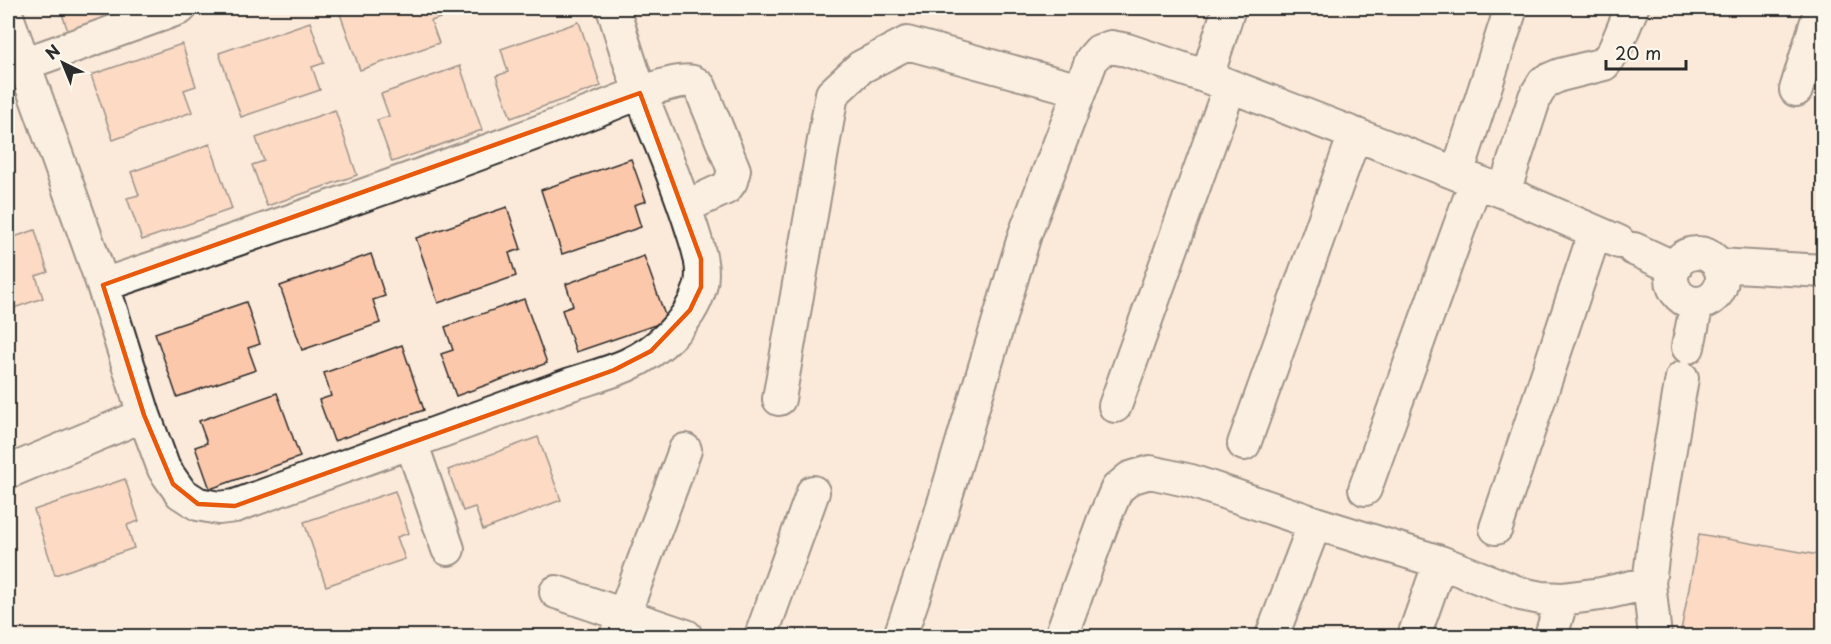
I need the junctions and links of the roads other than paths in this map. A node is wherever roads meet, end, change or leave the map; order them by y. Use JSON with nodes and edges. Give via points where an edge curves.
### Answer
{"nodes":[{"id":1,"x":180,"y":8,"type":"edge"},
{"id":2,"x":613,"y":8,"type":"edge"},
{"id":3,"x":1229,"y":8,"type":"edge"},
{"id":4,"x":1511,"y":8,"type":"edge"},
{"id":5,"x":1632,"y":8,"type":"edge"},
{"id":6,"x":1821,"y":8,"type":"edge"},
{"id":7,"x":8,"y":19,"type":"edge"},
{"id":8,"x":24,"y":64,"type":"junction"},
{"id":9,"x":1218,"y":82,"type":"junction"},
{"id":10,"x":1080,"y":90,"type":"junction"},
{"id":11,"x":1796,"y":90,"type":"dead end"},
{"id":12,"x":640,"y":93,"type":"junction"},
{"id":13,"x":1355,"y":134,"type":"junction"},
{"id":14,"x":1479,"y":182,"type":"junction"},
{"id":15,"x":685,"y":207,"type":"junction"},
{"id":16,"x":1616,"y":241,"type":"junction"},
{"id":17,"x":1718,"y":265,"type":"junction"},
{"id":18,"x":1675,"y":268,"type":"junction"},
{"id":19,"x":1824,"y":272,"type":"edge"},
{"id":20,"x":103,"y":285,"type":"junction"},
{"id":21,"x":1697,"y":303,"type":"junction"},
{"id":22,"x":1688,"y":346,"type":"dead end"},
{"id":23,"x":1682,"y":378,"type":"dead end"},
{"id":24,"x":779,"y":399,"type":"dead end"},
{"id":25,"x":1115,"y":406,"type":"dead end"},
{"id":26,"x":144,"y":415,"type":"junction"},
{"id":27,"x":411,"y":442,"type":"junction"},
{"id":28,"x":1244,"y":444,"type":"dead end"},
{"id":29,"x":685,"y":450,"type":"dead end"},
{"id":30,"x":8,"y":472,"type":"edge"},
{"id":31,"x":1365,"y":489,"type":"dead end"},
{"id":32,"x":813,"y":492,"type":"dead end"},
{"id":33,"x":1315,"y":523,"type":"junction"},
{"id":34,"x":1496,"y":528,"type":"dead end"},
{"id":35,"x":447,"y":549,"type":"dead end"},
{"id":36,"x":1440,"y":562,"type":"junction"},
{"id":37,"x":1649,"y":584,"type":"junction"},
{"id":38,"x":556,"y":591,"type":"dead end"},
{"id":39,"x":1562,"y":599,"type":"junction"},
{"id":40,"x":621,"y":626,"type":"edge"},
{"id":41,"x":686,"y":636,"type":"edge"},
{"id":42,"x":761,"y":636,"type":"edge"},
{"id":43,"x":900,"y":636,"type":"edge"},
{"id":44,"x":1061,"y":636,"type":"edge"},
{"id":45,"x":1272,"y":636,"type":"edge"},
{"id":46,"x":1414,"y":636,"type":"edge"},
{"id":47,"x":1551,"y":636,"type":"edge"},
{"id":48,"x":1655,"y":636,"type":"edge"}],
"edges":[{"from":1,"to":8,"type":"street"},
{"from":2,"to":12,"type":"street"},
{"from":3,"to":9,"type":"street"},
{"from":4,"to":14,"type":"street"},
{"from":5,"to":14,"type":"street","via":[[1614,51],[1604,64],[1544,82]]},
{"from":6,"to":11,"type":"street"},
{"from":7,"to":8,"type":"street"},
{"from":8,"to":20,"type":"street"},
{"from":9,"to":10,"type":"street","via":[[1111,47],[1099,51],[1092,59]]},
{"from":9,"to":13,"type":"street"},
{"from":9,"to":25,"type":"street"},
{"from":10,"to":24,"type":"street","via":[[908,43],[861,67],[832,94]]},
{"from":10,"to":43,"type":"street","via":[[1025,234]]},
{"from":12,"to":15,"type":"street"},
{"from":12,"to":15,"type":"street","via":[[681,81],[700,87],[734,170],[726,188]]},
{"from":12,"to":20,"type":"street","via":[[502,146]]},
{"from":13,"to":14,"type":"street"},
{"from":13,"to":28,"type":"street"},
{"from":14,"to":16,"type":"street"},
{"from":14,"to":31,"type":"street"},
{"from":15,"to":27,"type":"street","via":[[701,259],[701,287],[674,331],[651,351],[614,370]]},
{"from":16,"to":18,"type":"street"},
{"from":16,"to":34,"type":"street"},
{"from":17,"to":18,"type":"street","via":[[1705,254],[1696,254],[1687,256]]},
{"from":17,"to":19,"type":"street"},
{"from":17,"to":21,"type":"street","via":[[1721,286],[1716,295]]},
{"from":18,"to":21,"type":"street","via":[[1672,278],[1679,296]]},
{"from":20,"to":26,"type":"street"},
{"from":21,"to":22,"type":"street"},
{"from":23,"to":37,"type":"street"},
{"from":26,"to":27,"type":"street","via":[[173,484],[198,504],[219,508],[235,506]]},
{"from":26,"to":30,"type":"street"},
{"from":27,"to":35,"type":"street"},
{"from":29,"to":40,"type":"street"},
{"from":32,"to":42,"type":"street"},
{"from":33,"to":36,"type":"street"},
{"from":33,"to":44,"type":"street","via":[[1191,481],[1150,472],[1130,478],[1117,489]]},
{"from":33,"to":45,"type":"street"},
{"from":36,"to":39,"type":"street","via":[[1521,594]]},
{"from":36,"to":46,"type":"street"},
{"from":37,"to":39,"type":"street"},
{"from":37,"to":48,"type":"street"},
{"from":38,"to":40,"type":"street"},
{"from":39,"to":47,"type":"street"},
{"from":40,"to":41,"type":"street"}]}
